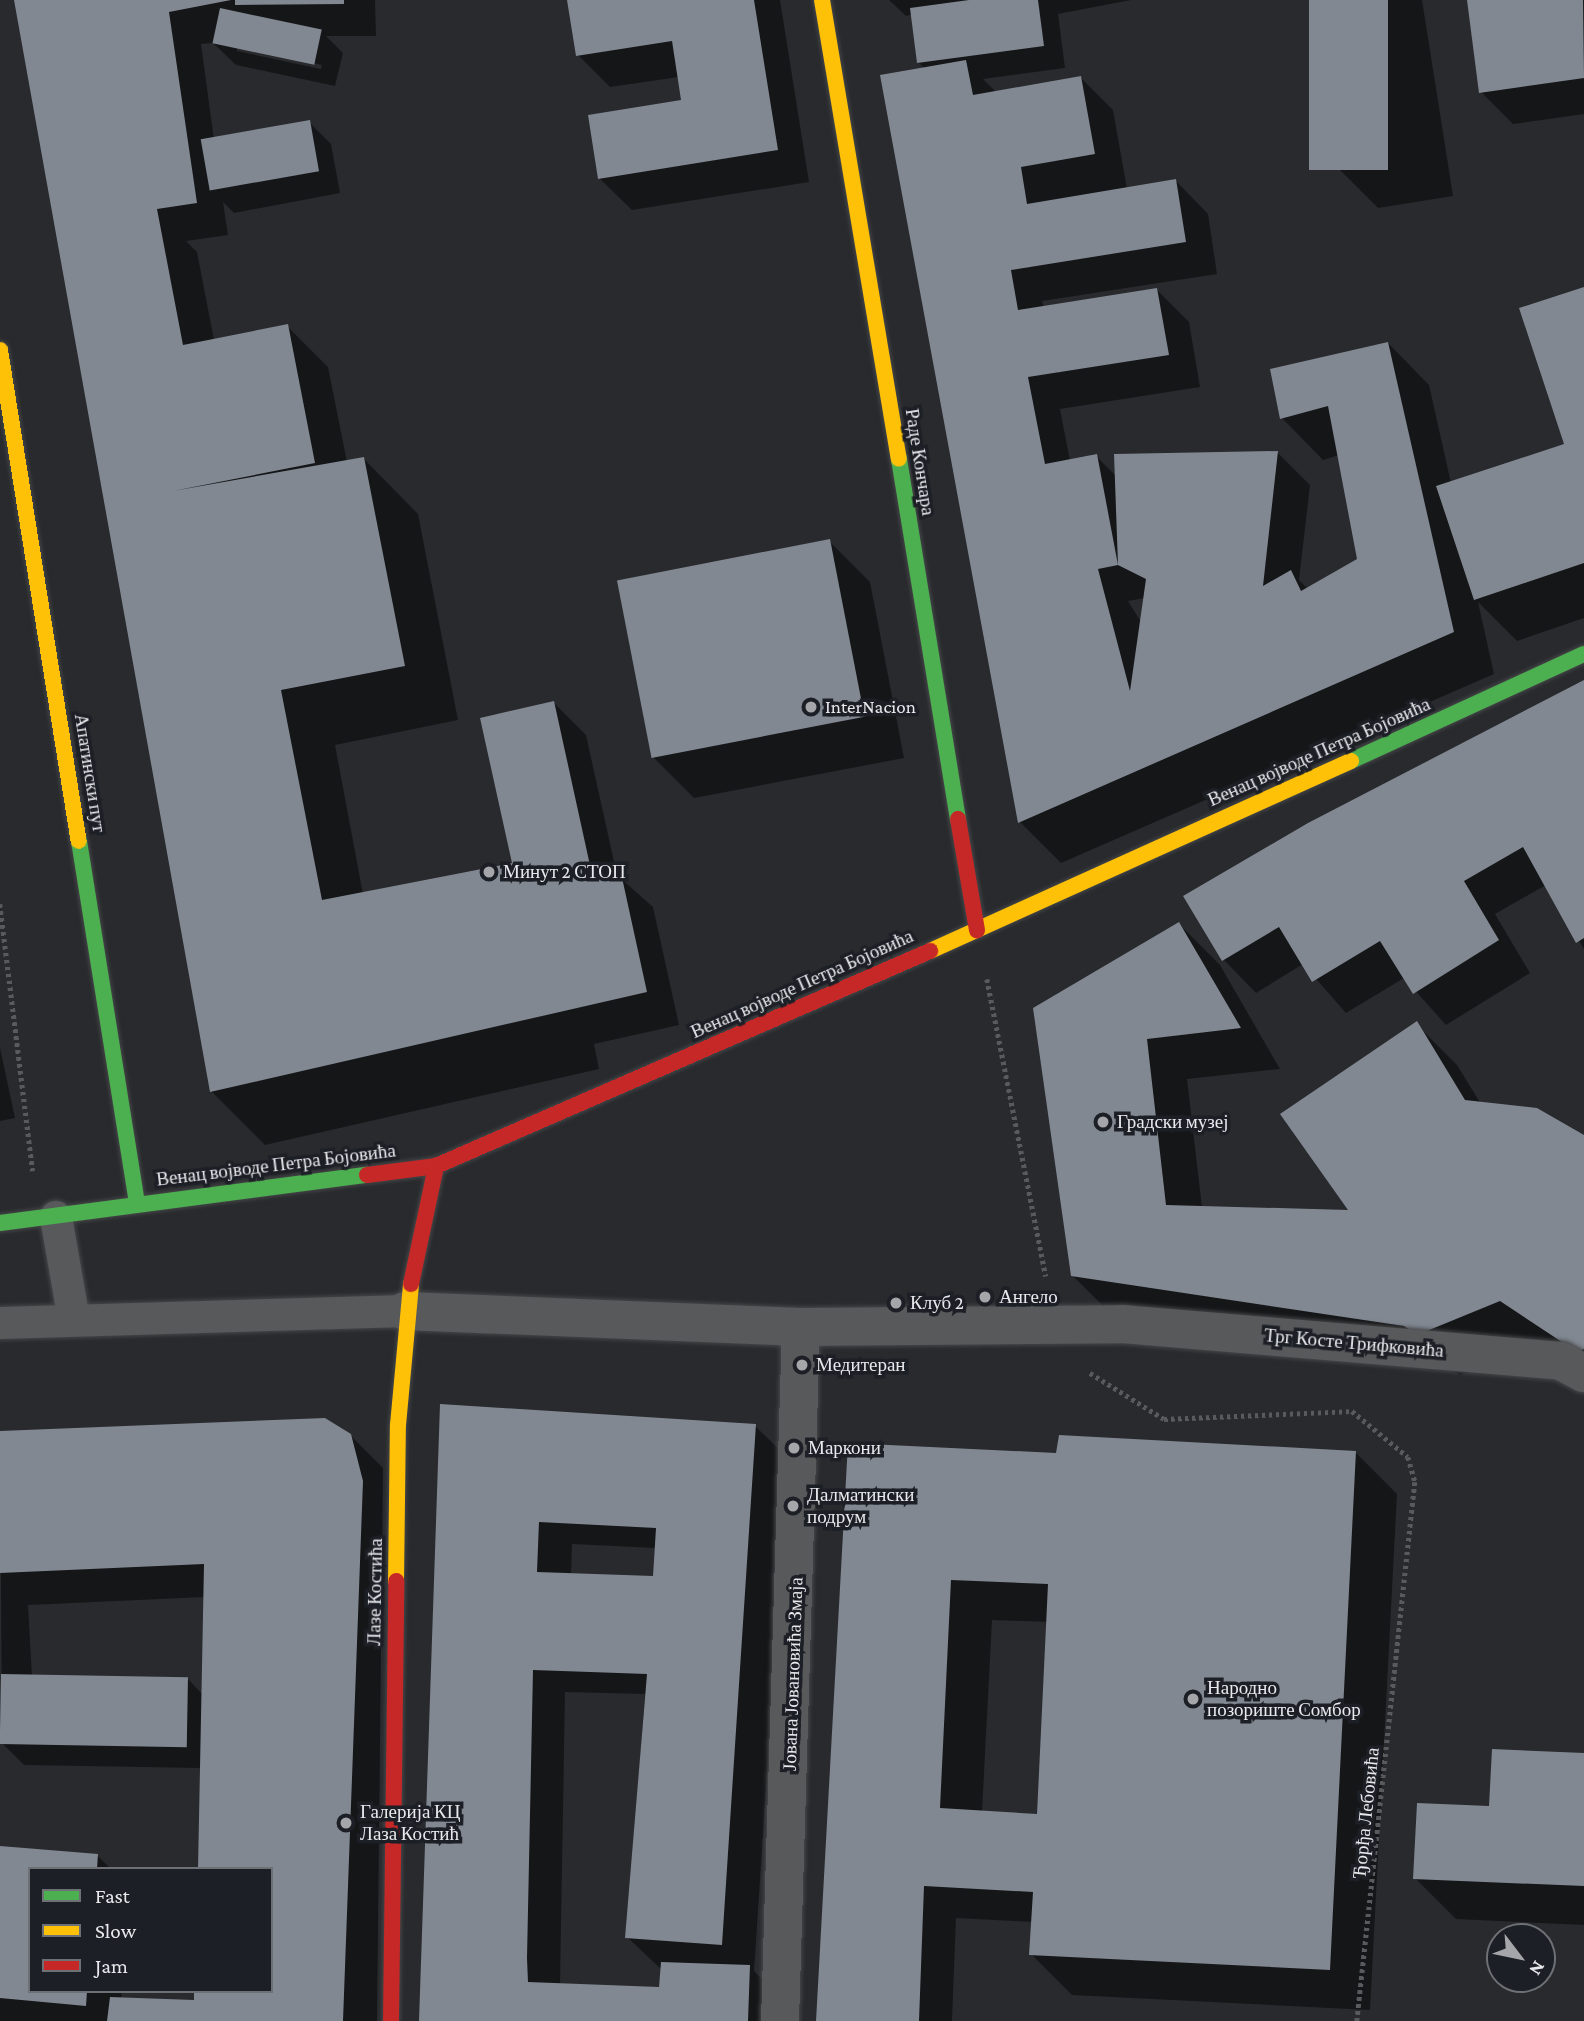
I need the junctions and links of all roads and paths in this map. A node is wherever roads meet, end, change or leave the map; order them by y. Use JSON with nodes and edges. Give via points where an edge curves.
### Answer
{"nodes":[{"id":1,"x":822,"y":0,"type":"edge"},
{"id":2,"x":0,"y":350,"type":"edge"},
{"id":3,"x":1584,"y":654,"type":"edge"},
{"id":4,"x":0,"y":904,"type":"edge"},
{"id":5,"x":977,"y":930,"type":"junction"},
{"id":6,"x":436,"y":1166,"type":"junction"},
{"id":7,"x":137,"y":1203,"type":"junction"},
{"id":8,"x":47,"y":1217,"type":"junction"},
{"id":9,"x":0,"y":1223,"type":"edge"},
{"id":10,"x":405,"y":1311,"type":"junction"},
{"id":11,"x":74,"y":1320,"type":"junction"},
{"id":12,"x":0,"y":1323,"type":"edge"},
{"id":13,"x":802,"y":1327,"type":"junction"},
{"id":14,"x":1584,"y":1373,"type":"edge"},
{"id":15,"x":1415,"y":1482,"type":"dead end"},
{"id":16,"x":391,"y":2021,"type":"edge"},
{"id":17,"x":780,"y":2021,"type":"edge"},
{"id":18,"x":1357,"y":2021,"type":"edge"}],
"edges":[{"from":1,"to":5,"type":"main road","name":"Раде Кончара"},
{"from":2,"to":7,"type":"main road","name":"Апатински пут"},
{"from":3,"to":5,"type":"main road","name":"Венац војводе Петра Бојовића"},
{"from":4,"to":8,"type":"path"},
{"from":5,"to":6,"type":"main road","name":"Венац војводе Петра Бојовића"},
{"from":6,"to":7,"type":"main road","name":"Венац војводе Петра Бојовића"},
{"from":6,"to":10,"type":"main road","name":"Лазе Костића"},
{"from":7,"to":8,"type":"main road","name":"Венац војводе Петра Бојовића"},
{"from":8,"to":9,"type":"main road","name":"Венац војводе Петра Бојовића"},
{"from":8,"to":11,"type":"lane"},
{"from":10,"to":11,"type":"lane"},
{"from":10,"to":13,"type":"street","name":"Трг Косте Трифковића"},
{"from":10,"to":16,"type":"main road","name":"Лазе Костића"},
{"from":11,"to":12,"type":"lane"},
{"from":13,"to":14,"type":"street","name":"Трг Косте Трифковића","via":[[1122,1324],[1561,1361]]},
{"from":13,"to":17,"type":"street","name":"Јована Јовановића Змаја"},
{"from":15,"to":18,"type":"path","name":"Ђорђа Лебовића"}]}
